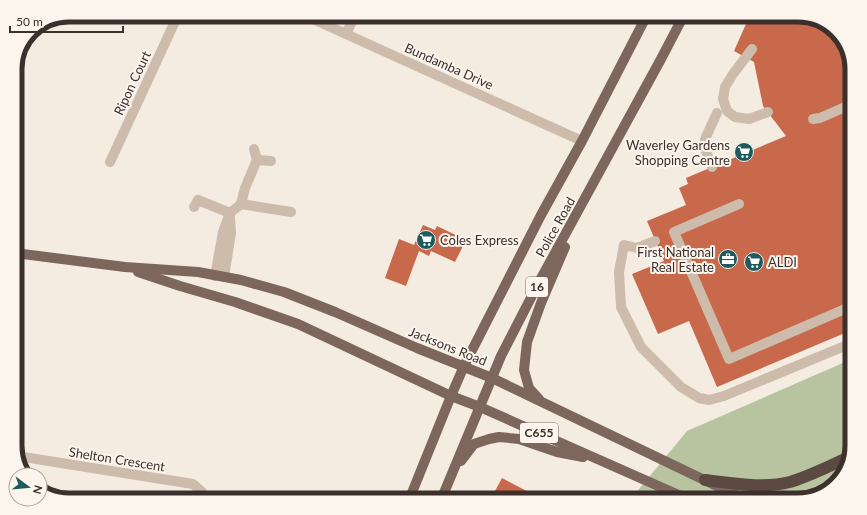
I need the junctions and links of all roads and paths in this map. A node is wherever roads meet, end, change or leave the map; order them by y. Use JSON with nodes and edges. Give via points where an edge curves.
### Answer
{"nodes":[{"id":1,"x":175,"y":22,"type":"edge"},
{"id":2,"x":319,"y":22,"type":"edge"},
{"id":3,"x":352,"y":22,"type":"edge"},
{"id":4,"x":643,"y":22,"type":"edge"},
{"id":5,"x":680,"y":22,"type":"edge"},
{"id":6,"x":346,"y":34,"type":"junction"},
{"id":7,"x":752,"y":49,"type":"dead end"},
{"id":8,"x":845,"y":107,"type":"edge"},
{"id":9,"x":768,"y":112,"type":"dead end"},
{"id":10,"x":717,"y":113,"type":"dead end"},
{"id":11,"x":813,"y":119,"type":"dead end"},
{"id":12,"x":582,"y":141,"type":"junction"},
{"id":13,"x":254,"y":149,"type":"dead end"},
{"id":14,"x":257,"y":160,"type":"junction"},
{"id":15,"x":271,"y":161,"type":"dead end"},
{"id":16,"x":110,"y":162,"type":"dead end"},
{"id":17,"x":712,"y":167,"type":"dead end"},
{"id":18,"x":586,"y":197,"type":"junction"},
{"id":19,"x":241,"y":204,"type":"junction"},
{"id":20,"x":739,"y":204,"type":"dead end"},
{"id":21,"x":194,"y":207,"type":"dead end"},
{"id":22,"x":291,"y":212,"type":"dead end"},
{"id":23,"x":230,"y":213,"type":"junction"},
{"id":24,"x":655,"y":241,"type":"dead end"},
{"id":25,"x":22,"y":254,"type":"edge"},
{"id":26,"x":125,"y":267,"type":"junction"},
{"id":27,"x":220,"y":276,"type":"junction"},
{"id":28,"x":845,"y":309,"type":"edge"},
{"id":29,"x":845,"y":346,"type":"edge"},
{"id":30,"x":464,"y":366,"type":"junction"},
{"id":31,"x":492,"y":378,"type":"junction"},
{"id":32,"x":451,"y":396,"type":"junction"},
{"id":33,"x":544,"y":403,"type":"junction"},
{"id":34,"x":480,"y":407,"type":"junction"},
{"id":35,"x":24,"y":457,"type":"edge"},
{"id":36,"x":597,"y":459,"type":"junction"},
{"id":37,"x":843,"y":459,"type":"edge"},
{"id":38,"x":454,"y":469,"type":"junction"},
{"id":39,"x":705,"y":480,"type":"junction"},
{"id":40,"x":202,"y":493,"type":"edge"},
{"id":41,"x":412,"y":493,"type":"edge"},
{"id":42,"x":444,"y":493,"type":"edge"},
{"id":43,"x":674,"y":493,"type":"edge"},
{"id":44,"x":732,"y":493,"type":"edge"}],
"edges":[{"from":1,"to":16,"type":"street","name":"Ripon Court"},
{"from":2,"to":6,"type":"street","name":"Bundamba Drive"},
{"from":3,"to":6,"type":"street"},
{"from":4,"to":12,"type":"main road","name":"Police Road","number":"16"},
{"from":5,"to":18,"type":"main road","name":"Police Road","number":"16"},
{"from":6,"to":12,"type":"street","name":"Bundamba Drive"},
{"from":7,"to":9,"type":"street","via":[[725,87],[723,99],[727,111],[735,117],[749,119]]},
{"from":8,"to":11,"type":"street"},
{"from":10,"to":17,"type":"street","via":[[705,139],[705,149]]},
{"from":12,"to":30,"type":"main road","name":"Police Road","number":"16"},
{"from":13,"to":14,"type":"street"},
{"from":14,"to":15,"type":"street"},
{"from":14,"to":19,"type":"street"},
{"from":18,"to":31,"type":"main road","name":"Police Road","number":"16","via":[[531,297]]},
{"from":18,"to":33,"type":"main road","via":[[527,342],[524,370],[529,388]]},
{"from":19,"to":22,"type":"street"},
{"from":19,"to":23,"type":"street"},
{"from":20,"to":28,"type":"street","via":[[674,232],[729,358]]},
{"from":21,"to":23,"type":"street","via":[[198,200]]},
{"from":23,"to":27,"type":"street","via":[[223,232]]},
{"from":24,"to":29,"type":"street","via":[[637,248],[624,245],[619,272],[621,307],[640,347],[680,387],[699,398],[709,400],[724,396]]},
{"from":25,"to":26,"type":"main road","name":"Jacksons Road"},
{"from":26,"to":27,"type":"main road","name":"Jacksons Road"},
{"from":26,"to":32,"type":"main road","name":"Jacksons Road","via":[[298,324]]},
{"from":27,"to":30,"type":"main road","name":"Jacksons Road","via":[[284,292]]},
{"from":30,"to":31,"type":"main road","name":"Jacksons Road","number":"C655"},
{"from":30,"to":32,"type":"main road","name":"Police Road","number":"16"},
{"from":31,"to":33,"type":"main road","name":"Jacksons Road","number":"C655"},
{"from":31,"to":34,"type":"main road","name":"Police Road","number":"16"},
{"from":32,"to":34,"type":"main road","name":"Jacksons Road","number":"C655"},
{"from":32,"to":41,"type":"main road","name":"Police Road","number":"16"},
{"from":33,"to":39,"type":"main road","name":"Jacksons Road","number":"C655"},
{"from":34,"to":36,"type":"main road","name":"Jacksons Road","number":"C655"},
{"from":34,"to":38,"type":"main road","name":"Police Road","number":"16"},
{"from":35,"to":40,"type":"street","name":"Shelton Crescent","via":[[193,484]]},
{"from":36,"to":38,"type":"main road","via":[[557,452],[518,439],[499,437],[474,444]]},
{"from":36,"to":43,"type":"main road","name":"Jacksons Road","number":"C655"},
{"from":37,"to":39,"type":"highway","via":[[789,482],[755,485]]},
{"from":38,"to":42,"type":"main road","name":"Police Road","number":"16"},
{"from":39,"to":44,"type":"main road","name":"Jacksons Road","number":"C655"}]}
